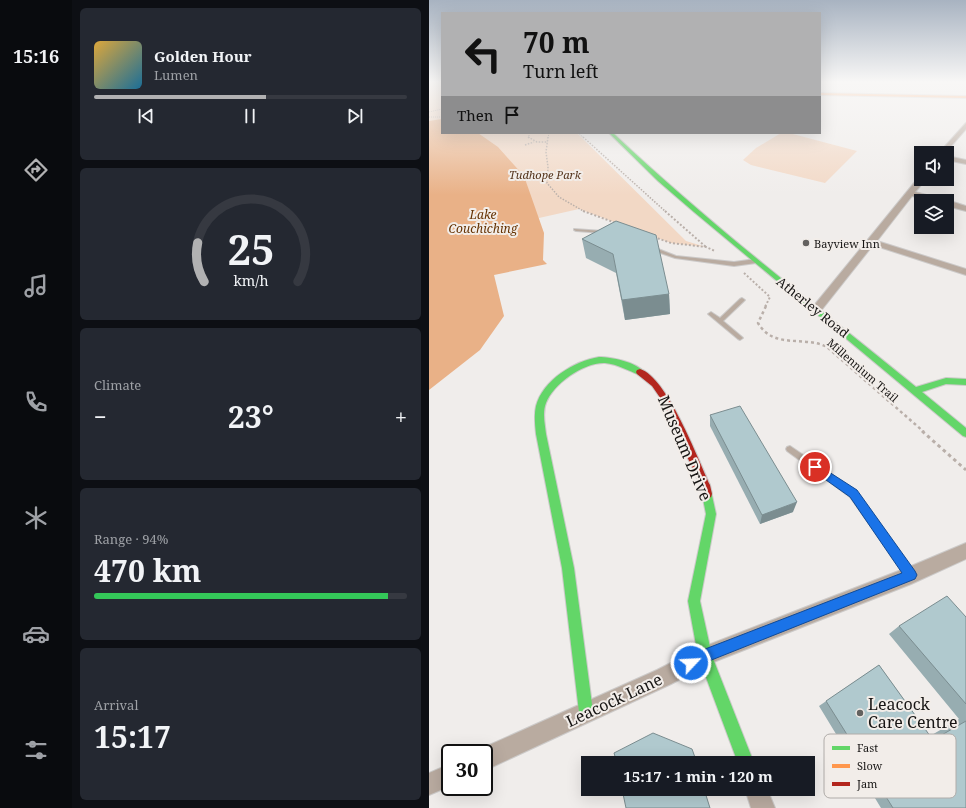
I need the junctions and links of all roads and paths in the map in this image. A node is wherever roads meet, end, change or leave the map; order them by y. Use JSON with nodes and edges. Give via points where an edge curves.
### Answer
{"nodes":[{"id":1,"x":965,"y":127,"type":"edge"},
{"id":2,"x":529,"y":134,"type":"edge"},
{"id":3,"x":549,"y":134,"type":"edge"},
{"id":4,"x":579,"y":134,"type":"edge"},
{"id":5,"x":601,"y":134,"type":"dead end"},
{"id":6,"x":612,"y":134,"type":"edge"},
{"id":7,"x":535,"y":141,"type":"junction"},
{"id":8,"x":548,"y":142,"type":"junction"},
{"id":9,"x":525,"y":145,"type":"dead end"},
{"id":10,"x":948,"y":146,"type":"edge"},
{"id":11,"x":954,"y":159,"type":"edge"},
{"id":12,"x":966,"y":162,"type":"edge"},
{"id":13,"x":660,"y":180,"type":"junction"},
{"id":14,"x":917,"y":186,"type":"edge"},
{"id":15,"x":912,"y":194,"type":"joint"},
{"id":16,"x":954,"y":205,"type":"edge"},
{"id":17,"x":966,"y":208,"type":"edge"},
{"id":18,"x":621,"y":225,"type":"edge"},
{"id":19,"x":576,"y":230,"type":"dead end"},
{"id":20,"x":610,"y":233,"type":"edge"},
{"id":21,"x":650,"y":236,"type":"edge"},
{"id":22,"x":872,"y":242,"type":"junction"},
{"id":23,"x":646,"y":246,"type":"edge"},
{"id":24,"x":706,"y":247,"type":"junction"},
{"id":25,"x":756,"y":261,"type":"junction"},
{"id":26,"x":734,"y":264,"type":"junction"},
{"id":27,"x":966,"y":272,"type":"edge"},
{"id":28,"x":742,"y":300,"type":"dead end"},
{"id":29,"x":816,"y":310,"type":"junction"},
{"id":30,"x":711,"y":314,"type":"dead end"},
{"id":31,"x":720,"y":321,"type":"junction"},
{"id":32,"x":740,"y":338,"type":"dead end"},
{"id":33,"x":966,"y":382,"type":"edge"},
{"id":34,"x":915,"y":391,"type":"junction"},
{"id":35,"x":966,"y":433,"type":"edge"},
{"id":36,"x":790,"y":449,"type":"dead end"},
{"id":37,"x":966,"y":470,"type":"edge"},
{"id":38,"x":966,"y":551,"type":"edge"},
{"id":39,"x":911,"y":575,"type":"junction"},
{"id":40,"x":705,"y":656,"type":"junction"},
{"id":41,"x":586,"y":712,"type":"junction"},
{"id":42,"x":493,"y":755,"type":"edge"},
{"id":43,"x":743,"y":756,"type":"edge"},
{"id":44,"x":441,"y":779,"type":"edge"},
{"id":45,"x":429,"y":784,"type":"edge"},
{"id":46,"x":759,"y":796,"type":"edge"},
{"id":47,"x":763,"y":808,"type":"edge"}],
"edges":[{"from":1,"to":10,"type":"street"},
{"from":2,"to":7,"type":"path","via":[[528,137]]},
{"from":3,"to":8,"type":"path"},
{"from":4,"to":24,"type":"path"},
{"from":5,"to":13,"type":"main road","name":"Atherley Road"},
{"from":6,"to":13,"type":"main road","name":"Atherley Road"},
{"from":7,"to":8,"type":"path"},
{"from":7,"to":9,"type":"path"},
{"from":8,"to":18,"type":"path","via":[[546,176],[553,191],[561,199],[579,209]]},
{"from":11,"to":12,"type":"street"},
{"from":13,"to":25,"type":"main road","name":"Atherley Road"},
{"from":14,"to":15,"type":"street"},
{"from":15,"to":22,"type":"street"},
{"from":16,"to":17,"type":"street"},
{"from":19,"to":20,"type":"lane"},
{"from":21,"to":24,"type":"path","name":"Millennium Trail","via":[[671,243]]},
{"from":22,"to":27,"type":"street"},
{"from":22,"to":29,"type":"street"},
{"from":23,"to":26,"type":"lane","via":[[675,257]]},
{"from":24,"to":26,"type":"path","name":"Millennium Trail","via":[[721,253]]},
{"from":25,"to":26,"type":"lane"},
{"from":25,"to":29,"type":"main road","name":"Atherley Road"},
{"from":26,"to":37,"type":"path","name":"Millennium Trail","via":[[770,297],[758,323],[765,332],[788,342],[819,342],[827,347]]},
{"from":28,"to":31,"type":"lane"},
{"from":29,"to":34,"type":"main road","name":"Atherley Road"},
{"from":30,"to":31,"type":"lane"},
{"from":31,"to":32,"type":"lane"},
{"from":33,"to":34,"type":"main road","via":[[942,380]]},
{"from":34,"to":35,"type":"main road","name":"Atherley Road"},
{"from":36,"to":39,"type":"lane","via":[[853,494]]},
{"from":38,"to":39,"type":"street","name":"Leacock Lane"},
{"from":39,"to":40,"type":"street","name":"Leacock Lane"},
{"from":40,"to":41,"type":"street","name":"Leacock Lane"},
{"from":40,"to":41,"type":"main road","name":"Museum Drive","via":[[695,601],[711,514],[705,485],[658,385],[639,371],[611,361],[582,363],[547,392],[540,406],[540,418],[568,569]]},
{"from":40,"to":43,"type":"main road","name":"Museum Drive"},
{"from":41,"to":42,"type":"street","name":"Leacock Lane"},
{"from":44,"to":45,"type":"street"},
{"from":46,"to":47,"type":"street"}]}
